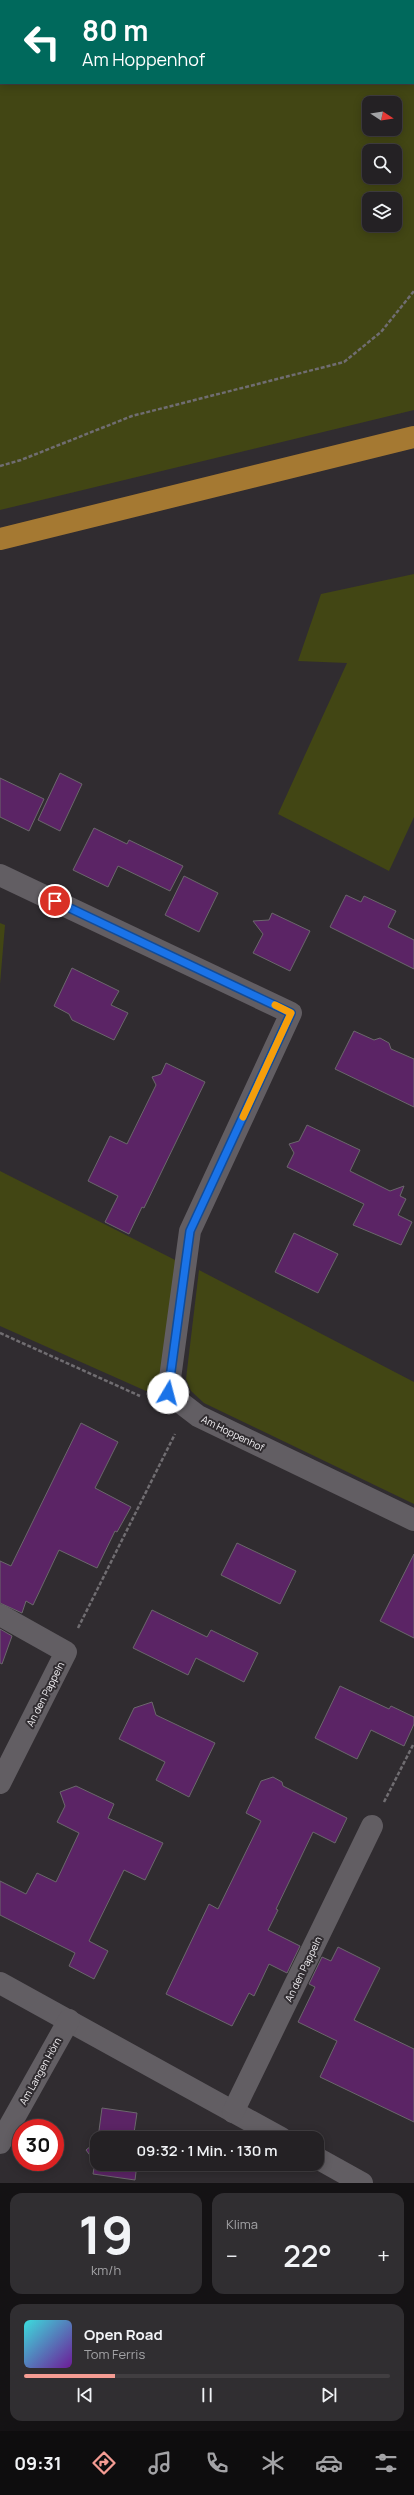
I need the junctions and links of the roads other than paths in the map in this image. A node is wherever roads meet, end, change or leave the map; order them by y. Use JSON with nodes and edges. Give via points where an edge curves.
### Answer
{"nodes":[{"id":1,"x":414,"y":437,"type":"edge"},
{"id":2,"x":0,"y":539,"type":"edge"},
{"id":3,"x":0,"y":875,"type":"edge"},
{"id":4,"x":414,"y":1520,"type":"edge"},
{"id":5,"x":0,"y":1615,"type":"edge"},
{"id":6,"x":0,"y":1783,"type":"edge"},
{"id":7,"x":372,"y":1826,"type":"road end"},
{"id":8,"x":0,"y":1983,"type":"edge"},
{"id":9,"x":68,"y":2020,"type":"junction"},
{"id":10,"x":234,"y":2112,"type":"junction"},
{"id":11,"x":268,"y":2131,"type":"edge"},
{"id":12,"x":0,"y":2143,"type":"edge"},
{"id":13,"x":324,"y":2162,"type":"edge"},
{"id":14,"x":362,"y":2183,"type":"edge"}],
"edges":[{"from":1,"to":2,"type":"highway"},
{"from":3,"to":4,"type":"street","name":"Am Hoppenhof","via":[[291,1013],[190,1231],[168,1393],[198,1416]]},
{"from":5,"to":6,"type":"street","name":"An den Pappeln","via":[[66,1652]]},
{"from":7,"to":10,"type":"street","name":"An den Pappeln"},
{"from":8,"to":9,"type":"street"},
{"from":9,"to":10,"type":"street"},
{"from":9,"to":12,"type":"street","name":"Am Langen Hörn"},
{"from":10,"to":11,"type":"street"},
{"from":13,"to":14,"type":"street"}]}
